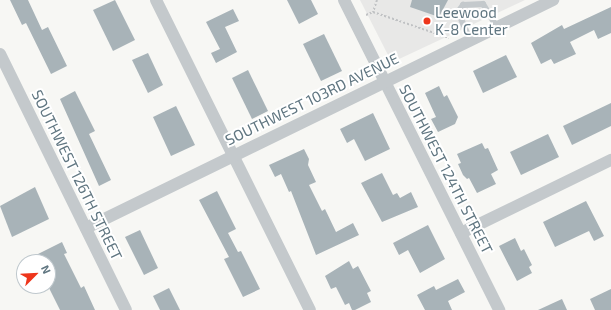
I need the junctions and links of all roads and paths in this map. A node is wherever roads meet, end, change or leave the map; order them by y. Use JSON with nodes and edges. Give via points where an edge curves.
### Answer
{"nodes":[{"id":1,"x":156,"y":0,"type":"edge"},
{"id":2,"x":344,"y":0,"type":"edge"},
{"id":3,"x":377,"y":0,"type":"edge"},
{"id":4,"x":553,"y":0,"type":"edge"},
{"id":5,"x":373,"y":12,"type":"junction"},
{"id":6,"x":366,"y":15,"type":"dead end"},
{"id":7,"x":497,"y":27,"type":"junction"},
{"id":8,"x":449,"y":38,"type":"dead end"},
{"id":9,"x":470,"y":40,"type":"junction"},
{"id":10,"x":0,"y":54,"type":"edge"},
{"id":11,"x":384,"y":82,"type":"junction"},
{"id":12,"x":234,"y":156,"type":"junction"},
{"id":13,"x":611,"y":160,"type":"edge"},
{"id":14,"x":86,"y":228,"type":"junction"},
{"id":15,"x":460,"y":233,"type":"junction"},
{"id":16,"x":126,"y":310,"type":"edge"},
{"id":17,"x":310,"y":310,"type":"edge"},
{"id":18,"x":499,"y":310,"type":"edge"}],
"edges":[{"from":1,"to":12,"type":"street"},
{"from":2,"to":11,"type":"street","name":"SOUTHWEST 124TH STREET"},
{"from":3,"to":5,"type":"path"},
{"from":4,"to":7,"type":"street","name":"SOUTHWEST 103RD AVENUE"},
{"from":5,"to":6,"type":"path"},
{"from":5,"to":8,"type":"path"},
{"from":7,"to":9,"type":"street","name":"SOUTHWEST 103RD AVENUE"},
{"from":7,"to":9,"type":"lane","via":[[483,4],[463,5],[458,12]]},
{"from":9,"to":11,"type":"street","name":"SOUTHWEST 103RD AVENUE"},
{"from":10,"to":14,"type":"street","name":"SOUTHWEST 126TH STREET"},
{"from":11,"to":12,"type":"street","name":"SOUTHWEST 103RD AVENUE"},
{"from":11,"to":15,"type":"street","name":"SOUTHWEST 124TH STREET"},
{"from":12,"to":14,"type":"street","name":"SOUTHWEST 103RD AVENUE"},
{"from":12,"to":17,"type":"street"},
{"from":13,"to":15,"type":"street"},
{"from":14,"to":16,"type":"street","name":"SOUTHWEST 126TH STREET"},
{"from":15,"to":18,"type":"street","name":"SOUTHWEST 124TH STREET"}]}
